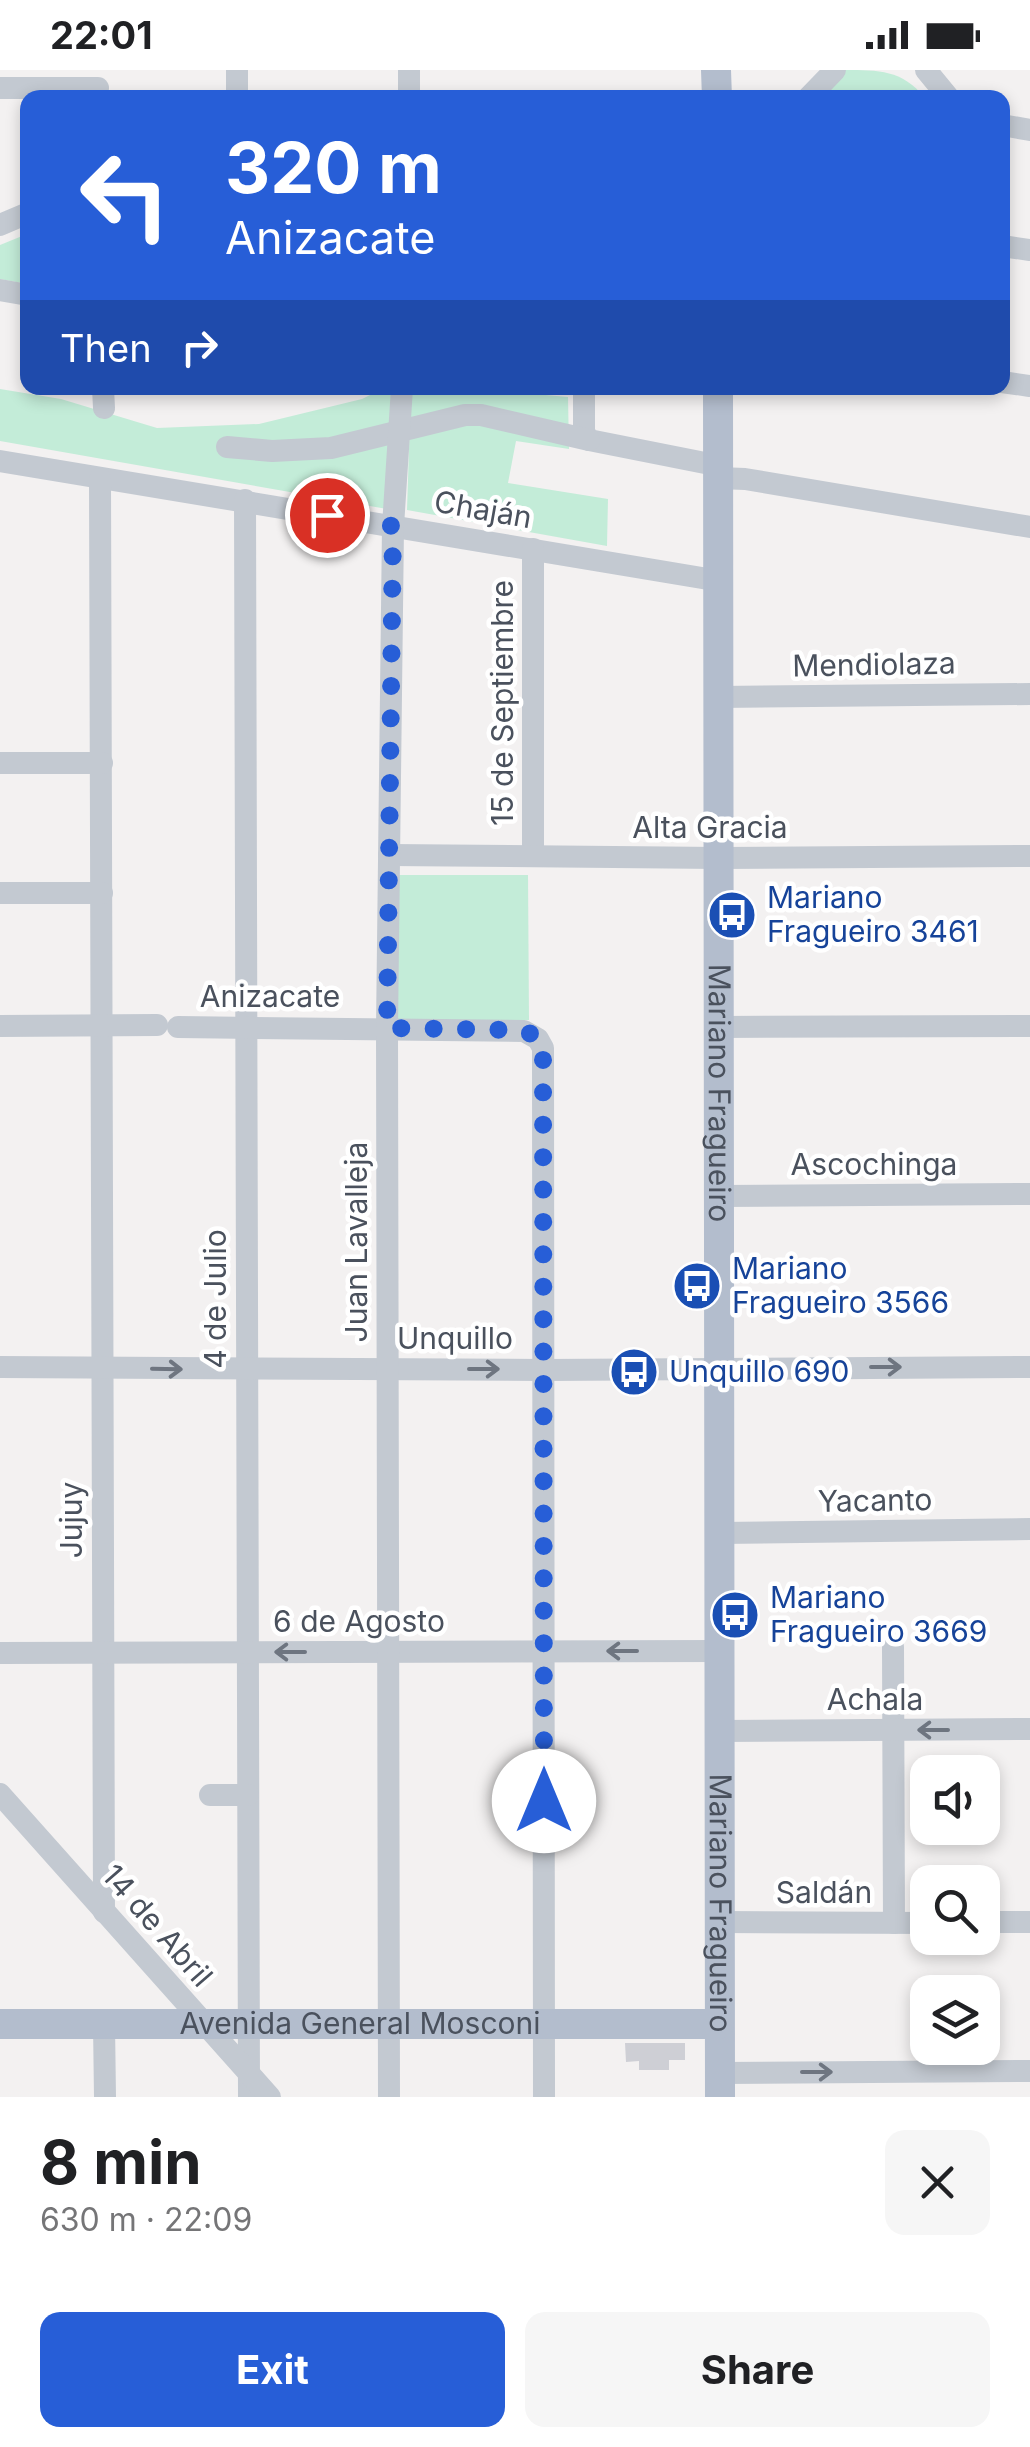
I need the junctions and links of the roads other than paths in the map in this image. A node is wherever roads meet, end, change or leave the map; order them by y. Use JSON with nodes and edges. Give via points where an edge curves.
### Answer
{"nodes":[{"id":1,"x":834,"y":70,"type":"edge"},
{"id":2,"x":926,"y":70,"type":"edge"},
{"id":3,"x":98,"y":85,"type":"edge"},
{"id":4,"x":0,"y":88,"type":"edge"},
{"id":5,"x":815,"y":90,"type":"edge"},
{"id":6,"x":942,"y":90,"type":"edge"},
{"id":7,"x":402,"y":395,"type":"edge"},
{"id":8,"x":584,"y":395,"type":"edge"},
{"id":9,"x":717,"y":395,"type":"edge"},
{"id":10,"x":399,"y":431,"type":"junction"},
{"id":11,"x":589,"y":440,"type":"junction"},
{"id":12,"x":227,"y":446,"type":"dead end"},
{"id":13,"x":0,"y":462,"type":"edge"},
{"id":14,"x":712,"y":471,"type":"junction"},
{"id":15,"x":100,"y":479,"type":"junction"},
{"id":16,"x":246,"y":500,"type":"junction"},
{"id":17,"x":393,"y":526,"type":"junction"},
{"id":18,"x":1028,"y":532,"type":"edge"},
{"id":19,"x":533,"y":549,"type":"junction"},
{"id":20,"x":720,"y":580,"type":"junction"},
{"id":21,"x":1030,"y":694,"type":"edge"},
{"id":22,"x":719,"y":697,"type":"junction"},
{"id":23,"x":0,"y":763,"type":"edge"},
{"id":24,"x":102,"y":763,"type":"junction"},
{"id":25,"x":390,"y":855,"type":"junction"},
{"id":26,"x":533,"y":856,"type":"junction"},
{"id":27,"x":1030,"y":856,"type":"edge"},
{"id":28,"x":719,"y":858,"type":"junction"},
{"id":29,"x":0,"y":893,"type":"edge"},
{"id":30,"x":102,"y":893,"type":"junction"},
{"id":31,"x":0,"y":1026,"type":"edge"},
{"id":32,"x":102,"y":1026,"type":"junction"},
{"id":33,"x":1030,"y":1026,"type":"edge"},
{"id":34,"x":245,"y":1027,"type":"junction"},
{"id":35,"x":719,"y":1027,"type":"junction"},
{"id":36,"x":387,"y":1028,"type":"junction"},
{"id":37,"x":1030,"y":1194,"type":"edge"},
{"id":38,"x":719,"y":1196,"type":"junction"},
{"id":39,"x":0,"y":1367,"type":"edge"},
{"id":40,"x":1030,"y":1367,"type":"edge"},
{"id":41,"x":101,"y":1368,"type":"junction"},
{"id":42,"x":386,"y":1368,"type":"junction"},
{"id":43,"x":718,"y":1368,"type":"junction"},
{"id":44,"x":247,"y":1370,"type":"junction"},
{"id":45,"x":544,"y":1370,"type":"junction"},
{"id":46,"x":1030,"y":1529,"type":"edge"},
{"id":47,"x":721,"y":1533,"type":"junction"},
{"id":48,"x":893,"y":1647,"type":"dead end"},
{"id":49,"x":719,"y":1651,"type":"junction"},
{"id":50,"x":248,"y":1652,"type":"junction"},
{"id":51,"x":388,"y":1652,"type":"junction"},
{"id":52,"x":544,"y":1652,"type":"junction"},
{"id":53,"x":102,"y":1653,"type":"junction"},
{"id":54,"x":0,"y":1654,"type":"edge"},
{"id":55,"x":1030,"y":1729,"type":"edge"},
{"id":56,"x":894,"y":1730,"type":"junction"},
{"id":57,"x":719,"y":1731,"type":"junction"},
{"id":58,"x":0,"y":1794,"type":"edge"},
{"id":59,"x":210,"y":1795,"type":"dead end"},
{"id":60,"x":248,"y":1795,"type":"junction"},
{"id":61,"x":104,"y":1912,"type":"junction"},
{"id":62,"x":720,"y":1922,"type":"junction"},
{"id":63,"x":1000,"y":1922,"type":"edge"},
{"id":64,"x":1030,"y":1922,"type":"edge"},
{"id":65,"x":894,"y":1923,"type":"junction"},
{"id":66,"x":910,"y":1923,"type":"edge"},
{"id":67,"x":0,"y":2024,"type":"edge"},
{"id":68,"x":104,"y":2024,"type":"junction"},
{"id":69,"x":204,"y":2024,"type":"junction"},
{"id":70,"x":249,"y":2024,"type":"junction"},
{"id":71,"x":388,"y":2024,"type":"junction"},
{"id":72,"x":544,"y":2024,"type":"junction"},
{"id":73,"x":719,"y":2024,"type":"junction"},
{"id":74,"x":1030,"y":2071,"type":"edge"},
{"id":75,"x":720,"y":2085,"type":"edge"},
{"id":76,"x":249,"y":2086,"type":"edge"},
{"id":77,"x":105,"y":2097,"type":"edge"},
{"id":78,"x":270,"y":2097,"type":"edge"},
{"id":79,"x":389,"y":2097,"type":"edge"},
{"id":80,"x":544,"y":2097,"type":"edge"}],
"edges":[{"from":1,"to":5,"type":"street"},
{"from":2,"to":6,"type":"street"},
{"from":3,"to":4,"type":"street"},
{"from":7,"to":10,"type":"street","name":"Juan Lavalleja"},
{"from":8,"to":11,"type":"street"},
{"from":9,"to":14,"type":"main road","name":"Mariano Fragueiro"},
{"from":10,"to":11,"type":"street","via":[[481,414]]},
{"from":10,"to":12,"type":"street","via":[[332,448]]},
{"from":10,"to":17,"type":"street","name":"Juan Lavalleja"},
{"from":11,"to":14,"type":"street"},
{"from":13,"to":15,"type":"street","name":"Chaján"},
{"from":14,"to":18,"type":"street"},
{"from":14,"to":20,"type":"main road","name":"Mariano Fragueiro"},
{"from":15,"to":16,"type":"street","name":"Chaján"},
{"from":15,"to":24,"type":"street","name":"Jujuy"},
{"from":16,"to":17,"type":"street","name":"Chaján"},
{"from":16,"to":34,"type":"street","name":"4 de Julio"},
{"from":17,"to":19,"type":"street","name":"Chaján"},
{"from":17,"to":25,"type":"street","name":"Juan Lavalleja"},
{"from":19,"to":20,"type":"street","name":"Chaján"},
{"from":19,"to":26,"type":"street","name":"15 de Septiembre"},
{"from":20,"to":22,"type":"main road","name":"Mariano Fragueiro"},
{"from":21,"to":22,"type":"street","name":"Mendiolaza"},
{"from":22,"to":28,"type":"main road","name":"Mariano Fragueiro"},
{"from":23,"to":24,"type":"street"},
{"from":24,"to":30,"type":"street","name":"Jujuy"},
{"from":25,"to":26,"type":"street","name":"Alta Gracia"},
{"from":25,"to":36,"type":"street","name":"Juan Lavalleja"},
{"from":26,"to":28,"type":"street","name":"Alta Gracia"},
{"from":27,"to":28,"type":"street","name":"Alta Gracia"},
{"from":28,"to":35,"type":"main road","name":"Mariano Fragueiro"},
{"from":29,"to":30,"type":"street"},
{"from":30,"to":32,"type":"street","name":"Jujuy"},
{"from":31,"to":32,"type":"street","name":"Anizacate"},
{"from":32,"to":34,"type":"street","name":"Anizacate"},
{"from":32,"to":41,"type":"street","name":"Jujuy"},
{"from":33,"to":35,"type":"street"},
{"from":34,"to":36,"type":"street","name":"Anizacate"},
{"from":34,"to":44,"type":"street","name":"4 de Julio"},
{"from":35,"to":38,"type":"main road","name":"Mariano Fragueiro"},
{"from":36,"to":42,"type":"street","name":"Juan Lavalleja"},
{"from":36,"to":45,"type":"street","name":"Anizacate","via":[[524,1030],[543,1048]]},
{"from":37,"to":38,"type":"street","name":"Ascochinga"},
{"from":38,"to":43,"type":"main road","name":"Mariano Fragueiro"},
{"from":39,"to":41,"type":"street","name":"Unquillo"},
{"from":43,"to":40,"type":"street","name":"Unquillo","one_way":true},
{"from":41,"to":44,"type":"street","name":"Unquillo","one_way":true},
{"from":41,"to":53,"type":"street","name":"Jujuy"},
{"from":42,"to":44,"type":"street","name":"Unquillo"},
{"from":42,"to":45,"type":"street","name":"Unquillo","one_way":true},
{"from":42,"to":51,"type":"street","name":"Juan Lavalleja"},
{"from":43,"to":45,"type":"street","name":"Unquillo"},
{"from":43,"to":47,"type":"main road","name":"Mariano Fragueiro"},
{"from":44,"to":50,"type":"street","name":"4 de Julio"},
{"from":45,"to":52,"type":"street"},
{"from":46,"to":47,"type":"street","name":"Yacanto"},
{"from":47,"to":49,"type":"main road","name":"Mariano Fragueiro"},
{"from":48,"to":56,"type":"street"},
{"from":49,"to":52,"type":"street","name":"6 de Agosto","one_way":true},
{"from":49,"to":57,"type":"main road","name":"Mariano Fragueiro"},
{"from":51,"to":50,"type":"street","name":"6 de Agosto","one_way":true},
{"from":50,"to":53,"type":"street","name":"6 de Agosto"},
{"from":50,"to":60,"type":"street","name":"4 de Julio"},
{"from":51,"to":52,"type":"street","name":"6 de Agosto"},
{"from":51,"to":71,"type":"street","name":"Juan Lavalleja"},
{"from":52,"to":72,"type":"street"},
{"from":53,"to":54,"type":"street","name":"6 de Agosto"},
{"from":53,"to":61,"type":"street","name":"Jujuy"},
{"from":55,"to":56,"type":"street","name":"Achala","one_way":true},
{"from":56,"to":57,"type":"street","name":"Achala"},
{"from":56,"to":65,"type":"street"},
{"from":57,"to":62,"type":"main road","name":"Mariano Fragueiro"},
{"from":58,"to":61,"type":"street","name":"14 de Abril"},
{"from":59,"to":60,"type":"street"},
{"from":60,"to":70,"type":"street","name":"4 de Julio"},
{"from":61,"to":69,"type":"street","name":"14 de Abril"},
{"from":62,"to":65,"type":"street","name":"Saldán"},
{"from":62,"to":73,"type":"main road","name":"Mariano Fragueiro"},
{"from":63,"to":64,"type":"street"},
{"from":65,"to":66,"type":"street","name":"Saldán"},
{"from":67,"to":68,"type":"main road","name":"Avenida General Mosconi"},
{"from":68,"to":69,"type":"main road","name":"Avenida General Mosconi"},
{"from":68,"to":77,"type":"street"},
{"from":69,"to":70,"type":"main road","name":"Avenida General Mosconi"},
{"from":69,"to":76,"type":"street","name":"14 de Abril"},
{"from":70,"to":71,"type":"main road","name":"Avenida General Mosconi"},
{"from":70,"to":76,"type":"street","name":"4 de Julio"},
{"from":71,"to":72,"type":"main road","name":"Avenida General Mosconi"},
{"from":71,"to":79,"type":"street","name":"Juan Lavalleja"},
{"from":72,"to":73,"type":"main road","name":"Avenida General Mosconi"},
{"from":72,"to":80,"type":"street"},
{"from":73,"to":75,"type":"main road","name":"Mariano Fragueiro"},
{"from":75,"to":74,"type":"street","one_way":true},
{"from":76,"to":78,"type":"street","name":"14 de Abril"}]}
